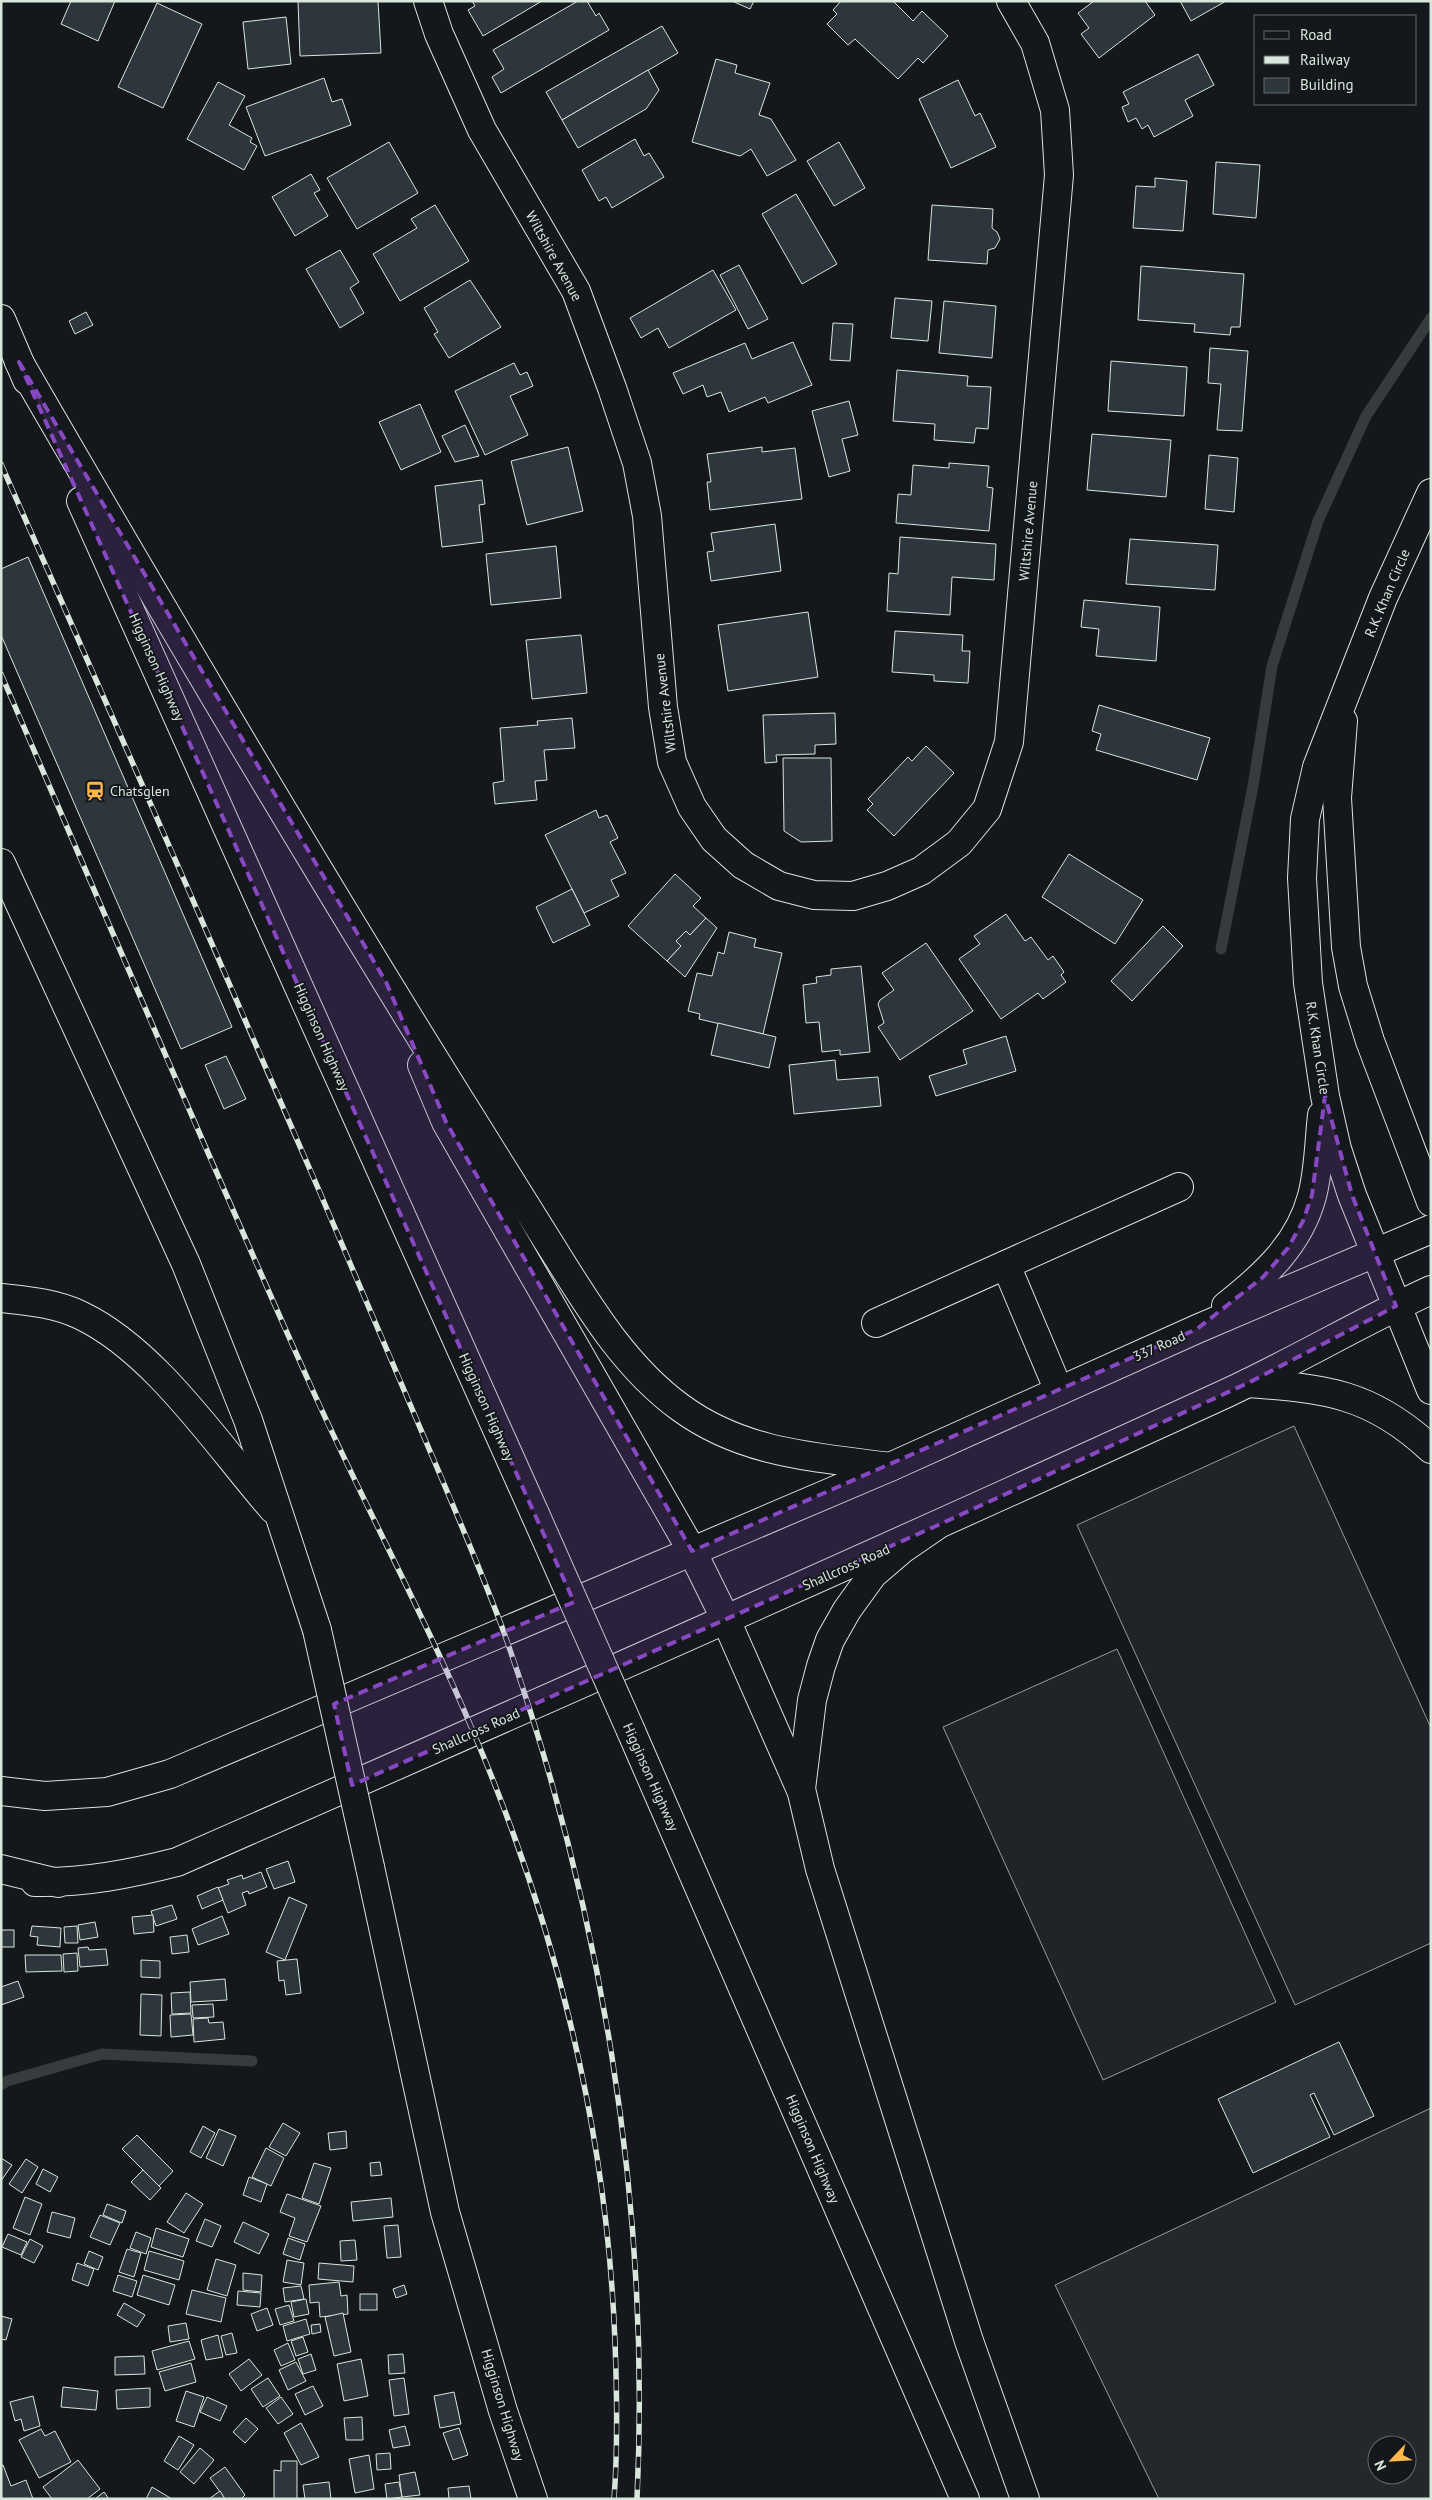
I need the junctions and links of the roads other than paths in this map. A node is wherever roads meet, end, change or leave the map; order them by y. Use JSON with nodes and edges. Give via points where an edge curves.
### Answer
{"nodes":[{"id":1,"x":428,"y":1,"type":"edge"},
{"id":2,"x":1011,"y":1,"type":"edge"},
{"id":3,"x":1,"y":319,"type":"edge"},
{"id":4,"x":19,"y":362,"type":"junction"},
{"id":5,"x":1431,"y":493,"type":"edge"},
{"id":6,"x":1345,"y":695,"type":"junction"},
{"id":7,"x":1,"y":863,"type":"edge"},
{"id":8,"x":386,"y":982,"type":"junction"},
{"id":9,"x":1325,"y":1096,"type":"junction"},
{"id":10,"x":1179,"y":1187,"type":"dead end"},
{"id":11,"x":1431,"y":1202,"type":"edge"},
{"id":12,"x":1431,"y":1229,"type":"edge"},
{"id":13,"x":1375,"y":1253,"type":"junction"},
{"id":14,"x":1006,"y":1265,"type":"junction"},
{"id":15,"x":1431,"y":1290,"type":"edge"},
{"id":16,"x":1,"y":1298,"type":"edge"},
{"id":17,"x":1396,"y":1306,"type":"junction"},
{"id":18,"x":876,"y":1323,"type":"dead end"},
{"id":19,"x":1197,"y":1329,"type":"junction"},
{"id":20,"x":1248,"y":1383,"type":"junction"},
{"id":21,"x":1059,"y":1390,"type":"junction"},
{"id":22,"x":1431,"y":1390,"type":"edge"},
{"id":23,"x":1431,"y":1449,"type":"edge"},
{"id":24,"x":890,"y":1467,"type":"junction"},
{"id":25,"x":280,"y":1517,"type":"junction"},
{"id":26,"x":936,"y":1526,"type":"junction"},
{"id":27,"x":692,"y":1551,"type":"junction"},
{"id":28,"x":726,"y":1620,"type":"junction"},
{"id":29,"x":801,"y":1789,"type":"junction"},
{"id":30,"x":1,"y":1792,"type":"edge"},
{"id":31,"x":1,"y":1869,"type":"edge"},
{"id":32,"x":1,"y":1882,"type":"edge"},
{"id":33,"x":58,"y":1883,"type":"junction"},
{"id":34,"x":533,"y":2499,"type":"edge"},
{"id":35,"x":965,"y":2499,"type":"edge"},
{"id":36,"x":1025,"y":2499,"type":"edge"}],
"edges":[{"from":1,"to":2,"type":"main road","name":"Wiltshire Avenue","via":[[439,34],[482,130],[576,291],[637,463],[647,516],[663,707],[672,762],[692,807],[714,839],[736,859],[779,886],[814,895],[854,896],[887,886],[921,870],[959,843],[987,809],[1009,742],[1059,175],[1055,110],[1035,43]]},
{"from":3,"to":4,"type":"main road","name":"Higginson Highway"},
{"from":4,"to":8,"type":"main road"},
{"from":4,"to":35,"type":"main road","name":"Higginson Highway","bridge":true,"via":[[535,1514]]},
{"from":5,"to":6,"type":"main road","name":"R.K. Khan Circle","via":[[1383,598]]},
{"from":6,"to":9,"type":"main road","name":"R.K. Khan Circle","via":[[1317,767],[1304,829],[1302,878],[1308,983]]},
{"from":6,"to":11,"type":"main road","name":"R.K. Khan Circle","via":[[1337,798],[1346,947],[1370,1041]]},
{"from":7,"to":25,"type":"main road","name":"Higginson Highway","via":[[186,1264],[248,1420]]},
{"from":8,"to":24,"type":"main road","via":[[577,1288],[632,1364],[681,1408],[720,1431],[770,1450]]},
{"from":8,"to":27,"type":"main road","via":[[446,1122]]},
{"from":9,"to":13,"type":"main road","name":"R.K. Khan Circle","via":[[1337,1150]]},
{"from":9,"to":19,"type":"main road","via":[[1312,1195],[1288,1248],[1263,1277]]},
{"from":10,"to":14,"type":"main road"},
{"from":12,"to":13,"type":"main road","name":"337 Road"},
{"from":13,"to":17,"type":"main road","name":"R.K. Khan Circle"},
{"from":13,"to":19,"type":"main road","name":"337 Road"},
{"from":14,"to":18,"type":"main road"},
{"from":14,"to":21,"type":"main road"},
{"from":15,"to":17,"type":"main road"},
{"from":16,"to":25,"type":"main road","via":[[43,1303],[79,1314],[129,1348],[177,1396]]},
{"from":17,"to":20,"type":"main road"},
{"from":17,"to":22,"type":"main road","name":"R.K. Khan Circle"},
{"from":19,"to":21,"type":"main road","name":"337 Road"},
{"from":20,"to":23,"type":"main road","via":[[1309,1388],[1358,1400],[1392,1417]]},
{"from":20,"to":26,"type":"main road"},
{"from":21,"to":24,"type":"main road","name":"337 Road"},
{"from":24,"to":27,"type":"main road"},
{"from":25,"to":34,"type":"main road","name":"Higginson Highway","bridge":true,"via":[[317,1630],[445,2212],[503,2411]]},
{"from":26,"to":28,"type":"main road","name":"Shallcross Road"},
{"from":26,"to":29,"type":"main road","via":[[873,1574],[830,1640],[812,1700]]},
{"from":27,"to":28,"type":"main road"},
{"from":27,"to":30,"type":"main road","via":[[170,1774],[107,1792],[46,1796]]},
{"from":28,"to":29,"type":"main road"},
{"from":28,"to":33,"type":"main road","name":"Shallcross Road","via":[[177,1862],[118,1876]]},
{"from":29,"to":36,"type":"main road","via":[[823,1878],[969,2341]]},
{"from":31,"to":33,"type":"main road"},
{"from":32,"to":33,"type":"main road","name":"Shallcross Road"}]}
